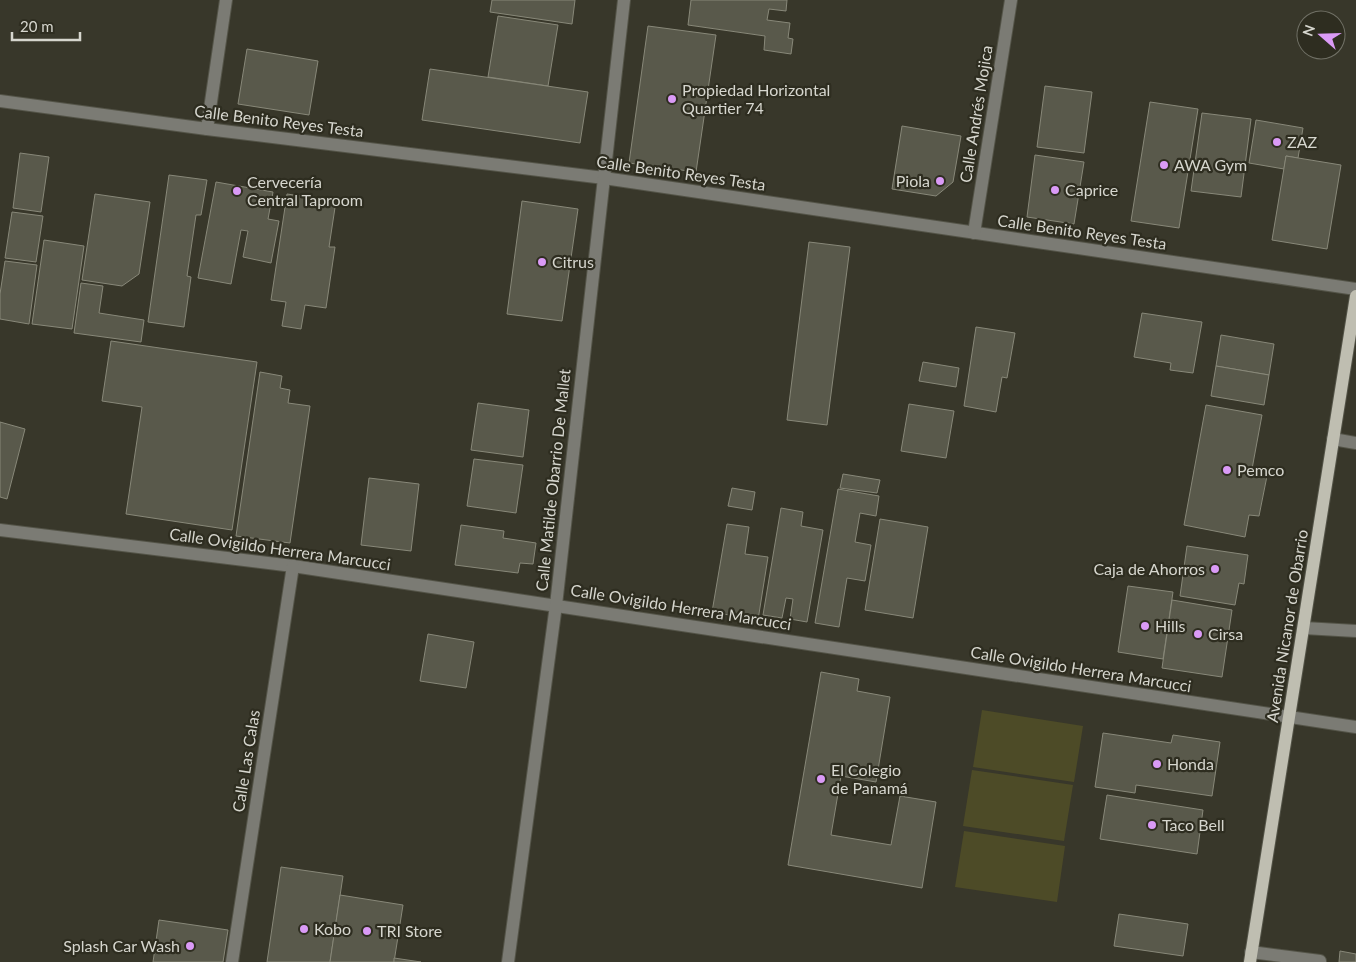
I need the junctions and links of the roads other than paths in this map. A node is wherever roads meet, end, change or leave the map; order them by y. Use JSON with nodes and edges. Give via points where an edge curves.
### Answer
{"nodes":[{"id":1,"x":226,"y":0,"type":"edge"},
{"id":2,"x":624,"y":0,"type":"edge"},
{"id":3,"x":1011,"y":0,"type":"edge"},
{"id":4,"x":0,"y":101,"type":"edge"},
{"id":5,"x":206,"y":129,"type":"junction"},
{"id":6,"x":604,"y":178,"type":"junction"},
{"id":7,"x":974,"y":233,"type":"junction"},
{"id":8,"x":1356,"y":289,"type":"edge"},
{"id":9,"x":1356,"y":296,"type":"edge"},
{"id":10,"x":1333,"y":439,"type":"junction"},
{"id":11,"x":1356,"y":443,"type":"edge"},
{"id":12,"x":0,"y":530,"type":"edge"},
{"id":13,"x":293,"y":566,"type":"junction"},
{"id":14,"x":556,"y":605,"type":"junction"},
{"id":15,"x":1304,"y":628,"type":"junction"},
{"id":16,"x":1356,"y":631,"type":"edge"},
{"id":17,"x":1290,"y":717,"type":"junction"},
{"id":18,"x":1356,"y":727,"type":"edge"},
{"id":19,"x":1251,"y":957,"type":"edge"},
{"id":20,"x":1320,"y":961,"type":"edge"},
{"id":21,"x":232,"y":962,"type":"edge"},
{"id":22,"x":508,"y":962,"type":"edge"}],
"edges":[{"from":1,"to":5,"type":"street"},
{"from":2,"to":6,"type":"street","name":"Calle Matilde Obarrio De Mallet"},
{"from":3,"to":7,"type":"street","name":"Calle Andrés Mojica"},
{"from":4,"to":5,"type":"street","name":"Calle Benito Reyes Testa"},
{"from":5,"to":6,"type":"street","name":"Calle Benito Reyes Testa"},
{"from":6,"to":7,"type":"street","name":"Calle Benito Reyes Testa"},
{"from":6,"to":14,"type":"street","name":"Calle Matilde Obarrio De Mallet"},
{"from":7,"to":8,"type":"street","name":"Calle Benito Reyes Testa"},
{"from":9,"to":10,"type":"main road","name":"Avenida Nicanor de Obarrio"},
{"from":10,"to":11,"type":"street"},
{"from":10,"to":15,"type":"main road","name":"Avenida Nicanor de Obarrio"},
{"from":12,"to":13,"type":"street","name":"Calle Ovigildo Herrera Marcucci"},
{"from":13,"to":14,"type":"street","name":"Calle Ovigildo Herrera Marcucci"},
{"from":13,"to":21,"type":"street","name":"Calle Las Calas"},
{"from":14,"to":17,"type":"street","name":"Calle Ovigildo Herrera Marcucci"},
{"from":14,"to":22,"type":"street","name":"Calle Matilde Obarrio De Mallet"},
{"from":15,"to":16,"type":"street"},
{"from":15,"to":17,"type":"main road","name":"Avenida Nicanor de Obarrio"},
{"from":17,"to":18,"type":"street","name":"Calle Ovigildo Herrera Marcucci"},
{"from":17,"to":19,"type":"main road","name":"Avenida Nicanor de Obarrio"},
{"from":19,"to":20,"type":"street"}]}
